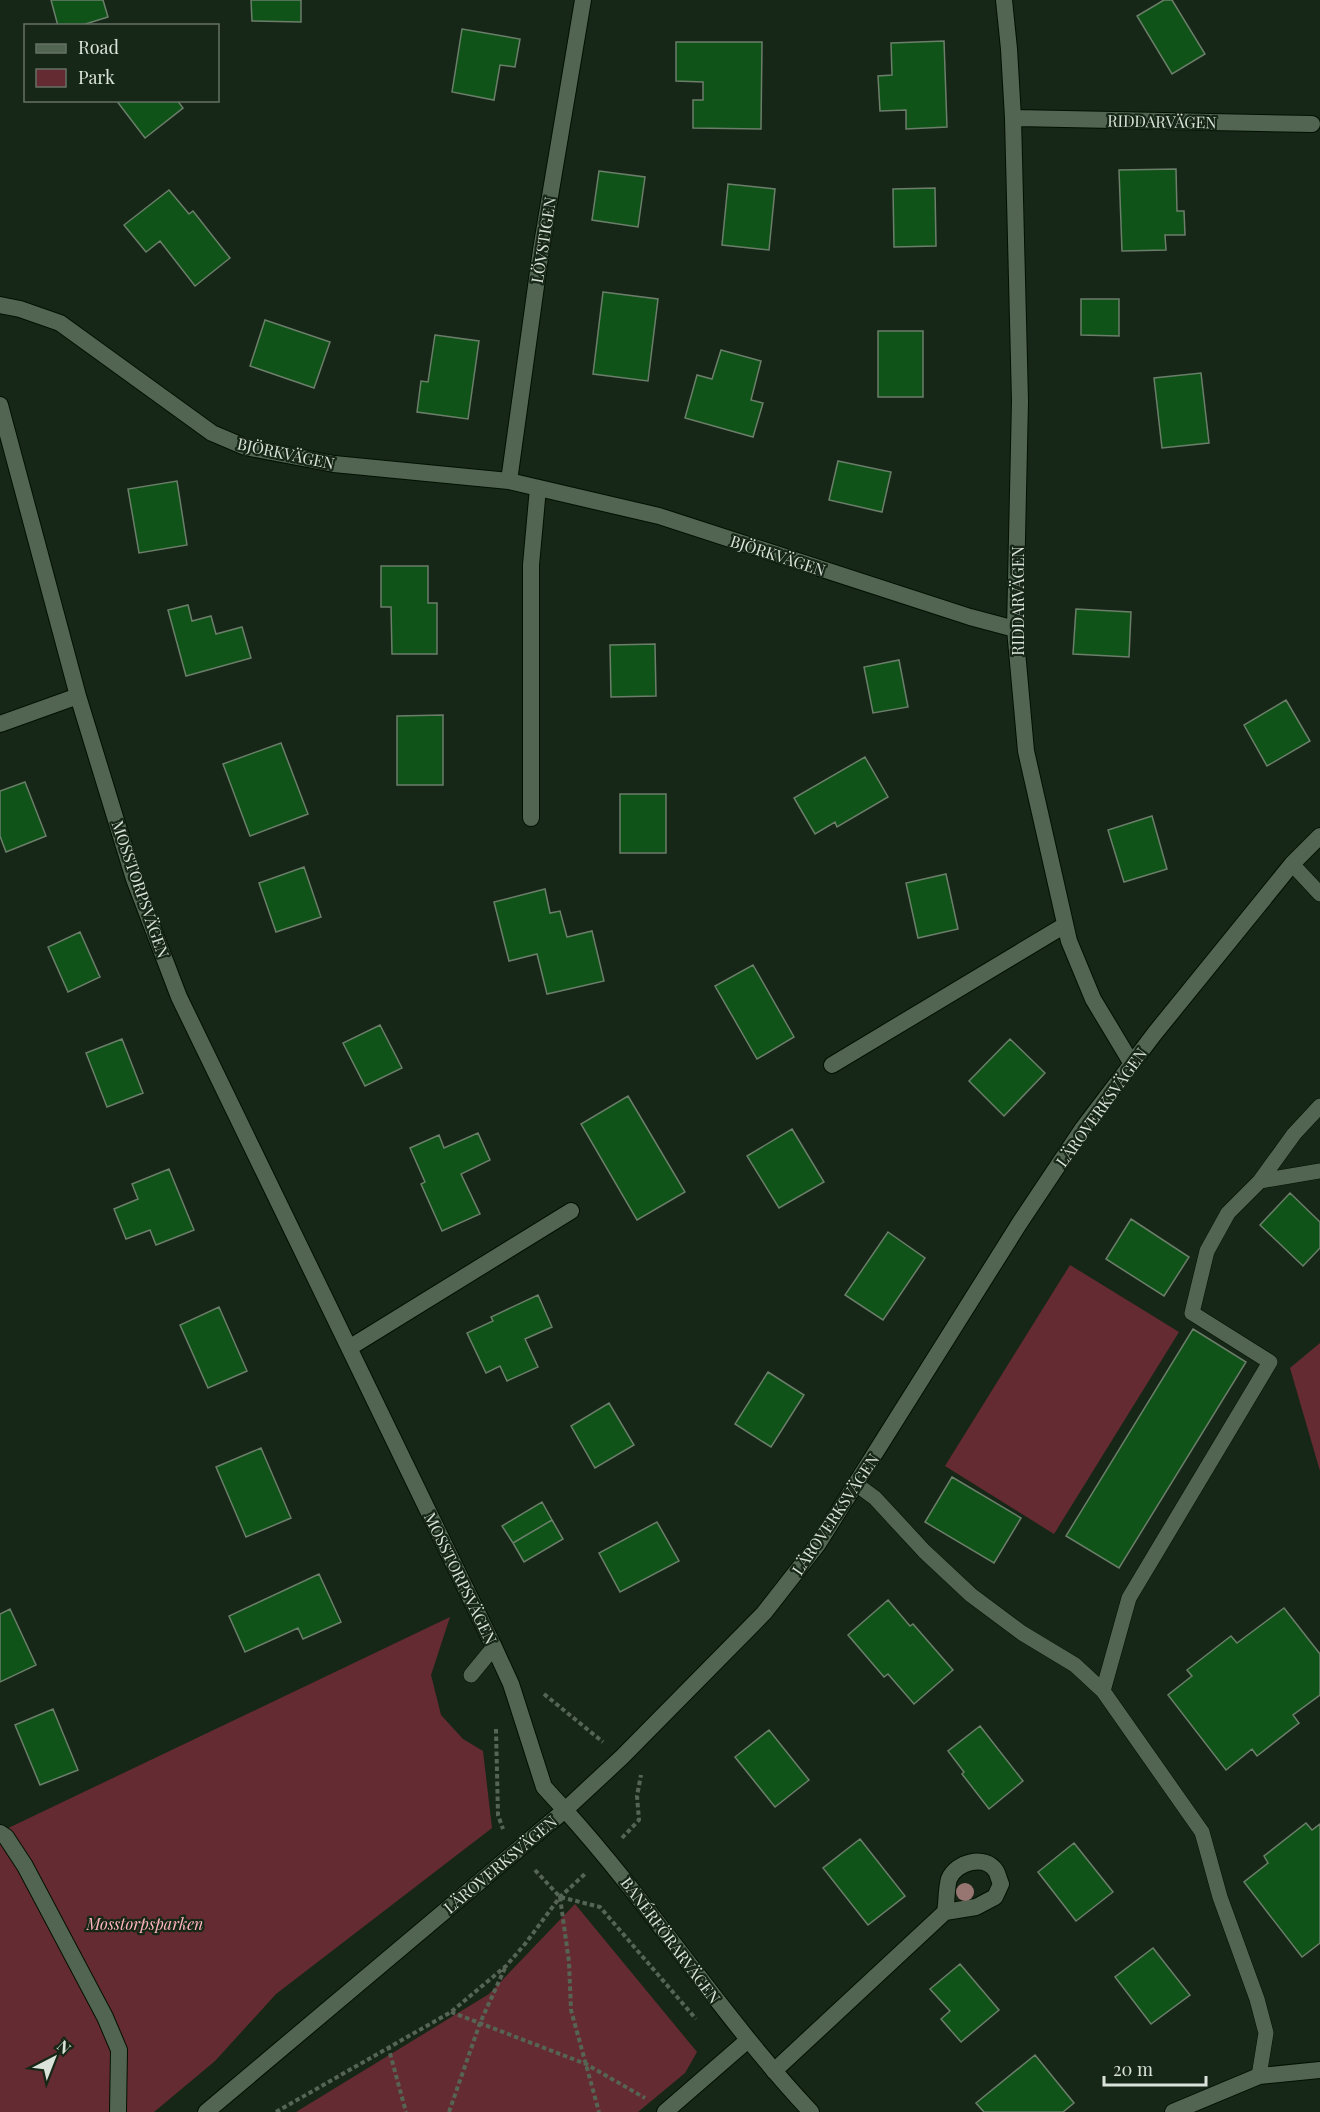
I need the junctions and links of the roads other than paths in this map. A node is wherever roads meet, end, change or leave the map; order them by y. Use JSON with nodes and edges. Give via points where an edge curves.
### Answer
{"nodes":[{"id":1,"x":583,"y":0,"type":"edge"},
{"id":2,"x":1004,"y":0,"type":"edge"},
{"id":3,"x":1013,"y":118,"type":"junction"},
{"id":4,"x":1311,"y":124,"type":"dead end"},
{"id":5,"x":0,"y":305,"type":"edge"},
{"id":6,"x":0,"y":405,"type":"edge"},
{"id":7,"x":509,"y":481,"type":"junction"},
{"id":8,"x":538,"y":488,"type":"junction"},
{"id":9,"x":1015,"y":629,"type":"junction"},
{"id":10,"x":78,"y":696,"type":"junction"},
{"id":11,"x":0,"y":724,"type":"edge"},
{"id":12,"x":531,"y":818,"type":"dead end"},
{"id":13,"x":1320,"y":836,"type":"edge"},
{"id":14,"x":1292,"y":864,"type":"junction"},
{"id":15,"x":1320,"y":894,"type":"edge"},
{"id":16,"x":1065,"y":925,"type":"junction"},
{"id":17,"x":1132,"y":1064,"type":"junction"},
{"id":18,"x":832,"y":1065,"type":"dead end"},
{"id":19,"x":1320,"y":1106,"type":"edge"},
{"id":20,"x":1320,"y":1171,"type":"edge"},
{"id":21,"x":1260,"y":1181,"type":"junction"},
{"id":22,"x":571,"y":1211,"type":"dead end"},
{"id":23,"x":349,"y":1348,"type":"junction"},
{"id":24,"x":856,"y":1484,"type":"junction"},
{"id":25,"x":494,"y":1647,"type":"junction"},
{"id":26,"x":471,"y":1675,"type":"dead end"},
{"id":27,"x":1103,"y":1691,"type":"junction"},
{"id":28,"x":565,"y":1810,"type":"junction"},
{"id":29,"x":0,"y":1833,"type":"edge"},
{"id":30,"x":945,"y":1912,"type":"dead end"},
{"id":31,"x":748,"y":2040,"type":"junction"},
{"id":32,"x":1320,"y":2070,"type":"edge"},
{"id":33,"x":774,"y":2071,"type":"junction"},
{"id":34,"x":1259,"y":2076,"type":"junction"},
{"id":35,"x":666,"y":2111,"type":"edge"},
{"id":36,"x":118,"y":2112,"type":"edge"},
{"id":37,"x":206,"y":2112,"type":"edge"},
{"id":38,"x":811,"y":2112,"type":"edge"},
{"id":39,"x":1173,"y":2112,"type":"edge"}],
"edges":[{"from":1,"to":7,"type":"street","name":"LÖVSTIGEN","via":[[541,250]]},
{"from":2,"to":3,"type":"street","name":"RIDDARVÄGEN"},
{"from":3,"to":4,"type":"street","name":"RIDDARVÄGEN"},
{"from":3,"to":9,"type":"street","name":"RIDDARVÄGEN","via":[[1020,401]]},
{"from":5,"to":7,"type":"street","name":"BJÖRKVÄGEN","via":[[60,323],[212,433],[245,447],[334,464]]},
{"from":6,"to":10,"type":"street","name":"MOSSTORPSVÄGEN"},
{"from":7,"to":8,"type":"street","name":"BJÖRKVÄGEN"},
{"from":8,"to":9,"type":"street","name":"BJÖRKVÄGEN","via":[[659,516]]},
{"from":8,"to":12,"type":"street","via":[[531,565]]},
{"from":9,"to":16,"type":"street","name":"RIDDARVÄGEN","via":[[1026,751]]},
{"from":10,"to":11,"type":"street"},
{"from":10,"to":23,"type":"street","name":"MOSSTORPSVÄGEN","via":[[134,879],[179,997]]},
{"from":13,"to":14,"type":"street","name":"LÄROVERKSVÄGEN"},
{"from":14,"to":15,"type":"lane"},
{"from":14,"to":17,"type":"street","name":"LÄROVERKSVÄGEN"},
{"from":16,"to":17,"type":"street","name":"RIDDARVÄGEN","via":[[1093,999]]},
{"from":16,"to":18,"type":"street"},
{"from":17,"to":24,"type":"street","name":"LÄROVERKSVÄGEN","via":[[1083,1128],[1019,1224]]},
{"from":19,"to":21,"type":"lane"},
{"from":20,"to":21,"type":"lane"},
{"from":21,"to":27,"type":"lane","via":[[1228,1213],[1207,1251],[1191,1313],[1270,1362],[1129,1598]]},
{"from":22,"to":23,"type":"street"},
{"from":23,"to":25,"type":"street","name":"MOSSTORPSVÄGEN"},
{"from":24,"to":27,"type":"lane","via":[[875,1498],[971,1595],[1022,1633],[1075,1665]]},
{"from":24,"to":28,"type":"street","name":"LÄROVERKSVÄGEN","via":[[818,1544],[764,1613]]},
{"from":25,"to":26,"type":"lane"},
{"from":25,"to":28,"type":"street","name":"MOSSTORPSVÄGEN","via":[[511,1684],[544,1787]]},
{"from":27,"to":34,"type":"lane","via":[[1202,1832],[1266,2033]]},
{"from":28,"to":31,"type":"street","name":"BANÉRFÖRARVÄGEN","via":[[606,1855]]},
{"from":28,"to":37,"type":"street","name":"LÄROVERKSVÄGEN"},
{"from":29,"to":36,"type":"street","via":[[26,1866],[119,2050]]},
{"from":30,"to":33,"type":"street"},
{"from":31,"to":33,"type":"street","name":"BANÉRFÖRARVÄGEN"},
{"from":31,"to":35,"type":"street"},
{"from":32,"to":34,"type":"street"},
{"from":33,"to":38,"type":"street","name":"BANÉRFÖRARVÄGEN"},
{"from":34,"to":39,"type":"street"}]}
